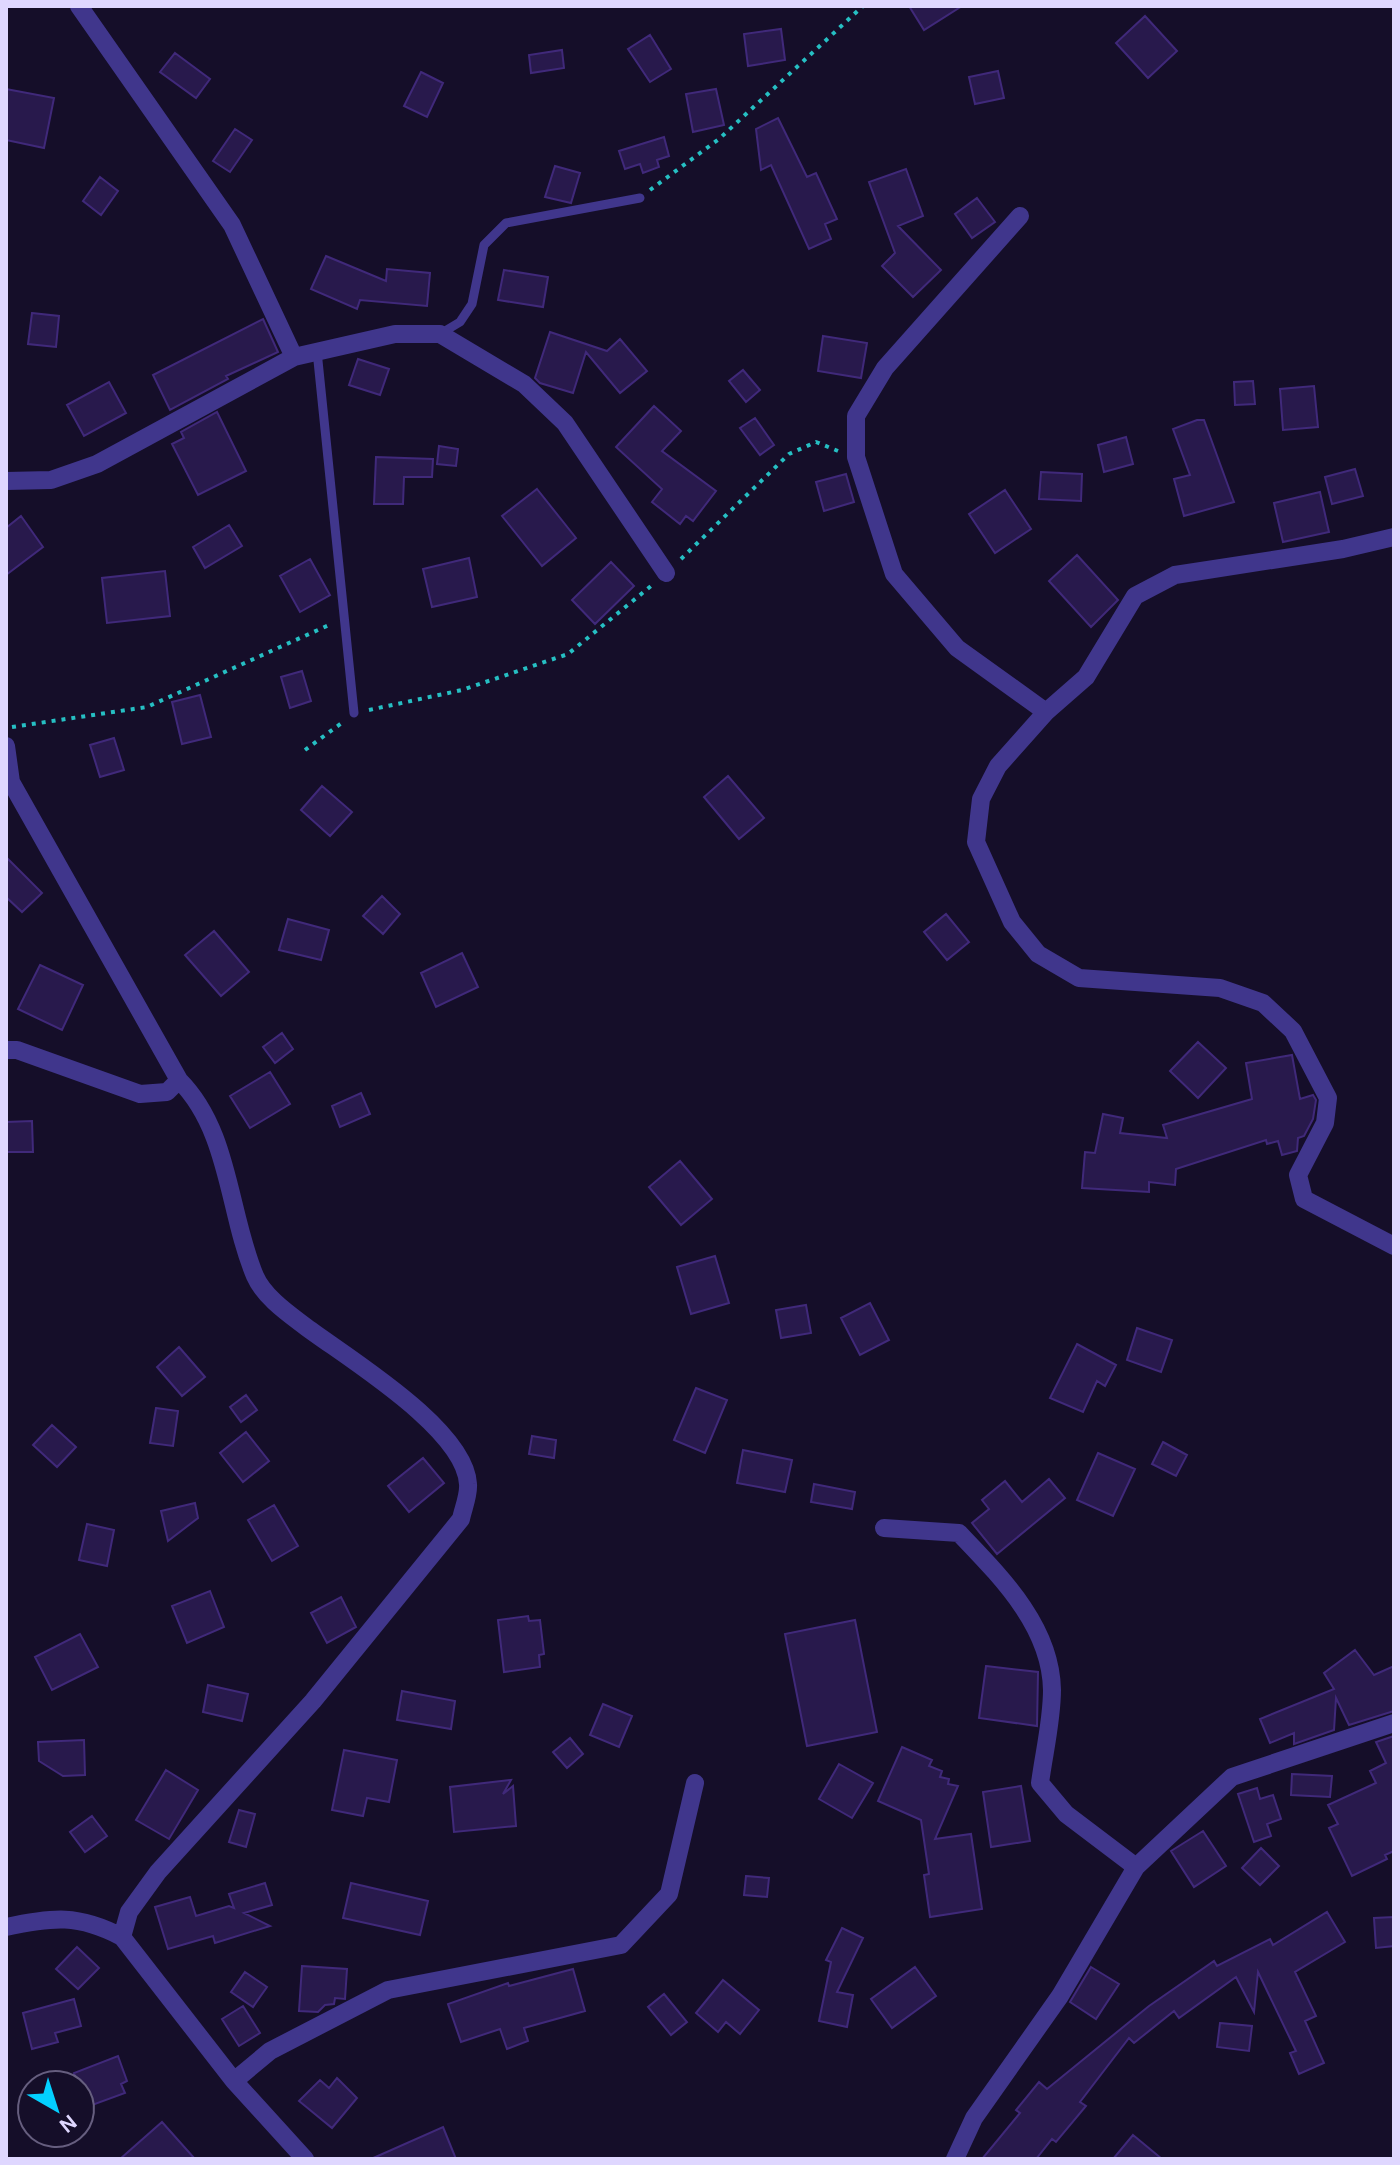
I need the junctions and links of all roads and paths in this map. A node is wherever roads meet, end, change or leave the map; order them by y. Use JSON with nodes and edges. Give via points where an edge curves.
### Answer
{"nodes":[{"id":1,"x":79,"y":6,"type":"edge"},
{"id":2,"x":863,"y":6,"type":"edge"},
{"id":3,"x":640,"y":198,"type":"joint"},
{"id":4,"x":1020,"y":216,"type":"dead end"},
{"id":5,"x":440,"y":334,"type":"junction"},
{"id":6,"x":317,"y":351,"type":"junction"},
{"id":7,"x":294,"y":357,"type":"junction"},
{"id":8,"x":856,"y":457,"type":"junction"},
{"id":9,"x":6,"y":481,"type":"edge"},
{"id":10,"x":1394,"y":537,"type":"edge"},
{"id":11,"x":666,"y":573,"type":"junction"},
{"id":12,"x":344,"y":618,"type":"junction"},
{"id":13,"x":1046,"y":712,"type":"junction"},
{"id":14,"x":354,"y":713,"type":"junction"},
{"id":15,"x":6,"y":728,"type":"edge"},
{"id":16,"x":6,"y":746,"type":"edge"},
{"id":17,"x":305,"y":750,"type":"dead end"},
{"id":18,"x":6,"y":1050,"type":"edge"},
{"id":19,"x":179,"y":1080,"type":"junction"},
{"id":20,"x":1394,"y":1246,"type":"edge"},
{"id":21,"x":884,"y":1528,"type":"dead end"},
{"id":22,"x":1394,"y":1723,"type":"edge"},
{"id":23,"x":695,"y":1783,"type":"dead end"},
{"id":24,"x":1136,"y":1867,"type":"junction"},
{"id":25,"x":6,"y":1927,"type":"edge"},
{"id":26,"x":122,"y":1937,"type":"junction"},
{"id":27,"x":234,"y":2081,"type":"junction"},
{"id":28,"x":305,"y":2159,"type":"edge"},
{"id":29,"x":955,"y":2159,"type":"edge"}],
"edges":[{"from":1,"to":7,"type":"street","via":[[232,225]]},
{"from":2,"to":3,"type":"path","via":[[719,139]]},
{"from":3,"to":5,"type":"lane","via":[[506,223],[484,245],[472,304],[460,322]]},
{"from":4,"to":8,"type":"street","via":[[885,368],[856,416]]},
{"from":5,"to":6,"type":"street","via":[[395,334]]},
{"from":5,"to":11,"type":"street","via":[[524,384],[565,423]]},
{"from":6,"to":7,"type":"street"},
{"from":6,"to":12,"type":"lane"},
{"from":7,"to":9,"type":"street","via":[[97,464],[51,480]]},
{"from":8,"to":11,"type":"path","via":[[816,442],[789,454]]},
{"from":8,"to":13,"type":"street","via":[[894,574],[957,648]]},
{"from":10,"to":13,"type":"street","via":[[1175,575],[1135,596],[1086,677]]},
{"from":11,"to":14,"type":"path","via":[[568,654],[462,690]]},
{"from":12,"to":14,"type":"lane"},
{"from":12,"to":15,"type":"path","via":[[147,707]]},
{"from":13,"to":20,"type":"street","via":[[998,766],[981,799],[976,842],[1012,922],[1038,954],[1079,978],[1220,988],[1263,1003],[1293,1031],[1328,1098],[1325,1123],[1298,1175],[1304,1199]]},
{"from":14,"to":17,"type":"path"},
{"from":16,"to":19,"type":"street","via":[[11,782]]},
{"from":18,"to":19,"type":"street","via":[[140,1094],[167,1092]]},
{"from":19,"to":26,"type":"street","via":[[194,1095],[219,1148],[256,1278],[283,1310],[438,1427],[461,1457],[468,1485],[461,1519],[313,1701],[158,1872],[129,1912]]},
{"from":21,"to":24,"type":"street","via":[[959,1533],[1017,1595],[1048,1661],[1052,1691],[1040,1783],[1066,1814]]},
{"from":22,"to":24,"type":"street","via":[[1232,1777]]},
{"from":23,"to":27,"type":"street","via":[[669,1894],[621,1945],[388,1990],[270,2051]]},
{"from":24,"to":29,"type":"street","via":[[1060,1996],[974,2118]]},
{"from":25,"to":26,"type":"street","via":[[52,1917],[94,1922]]},
{"from":26,"to":27,"type":"street"},
{"from":27,"to":28,"type":"street"}]}
